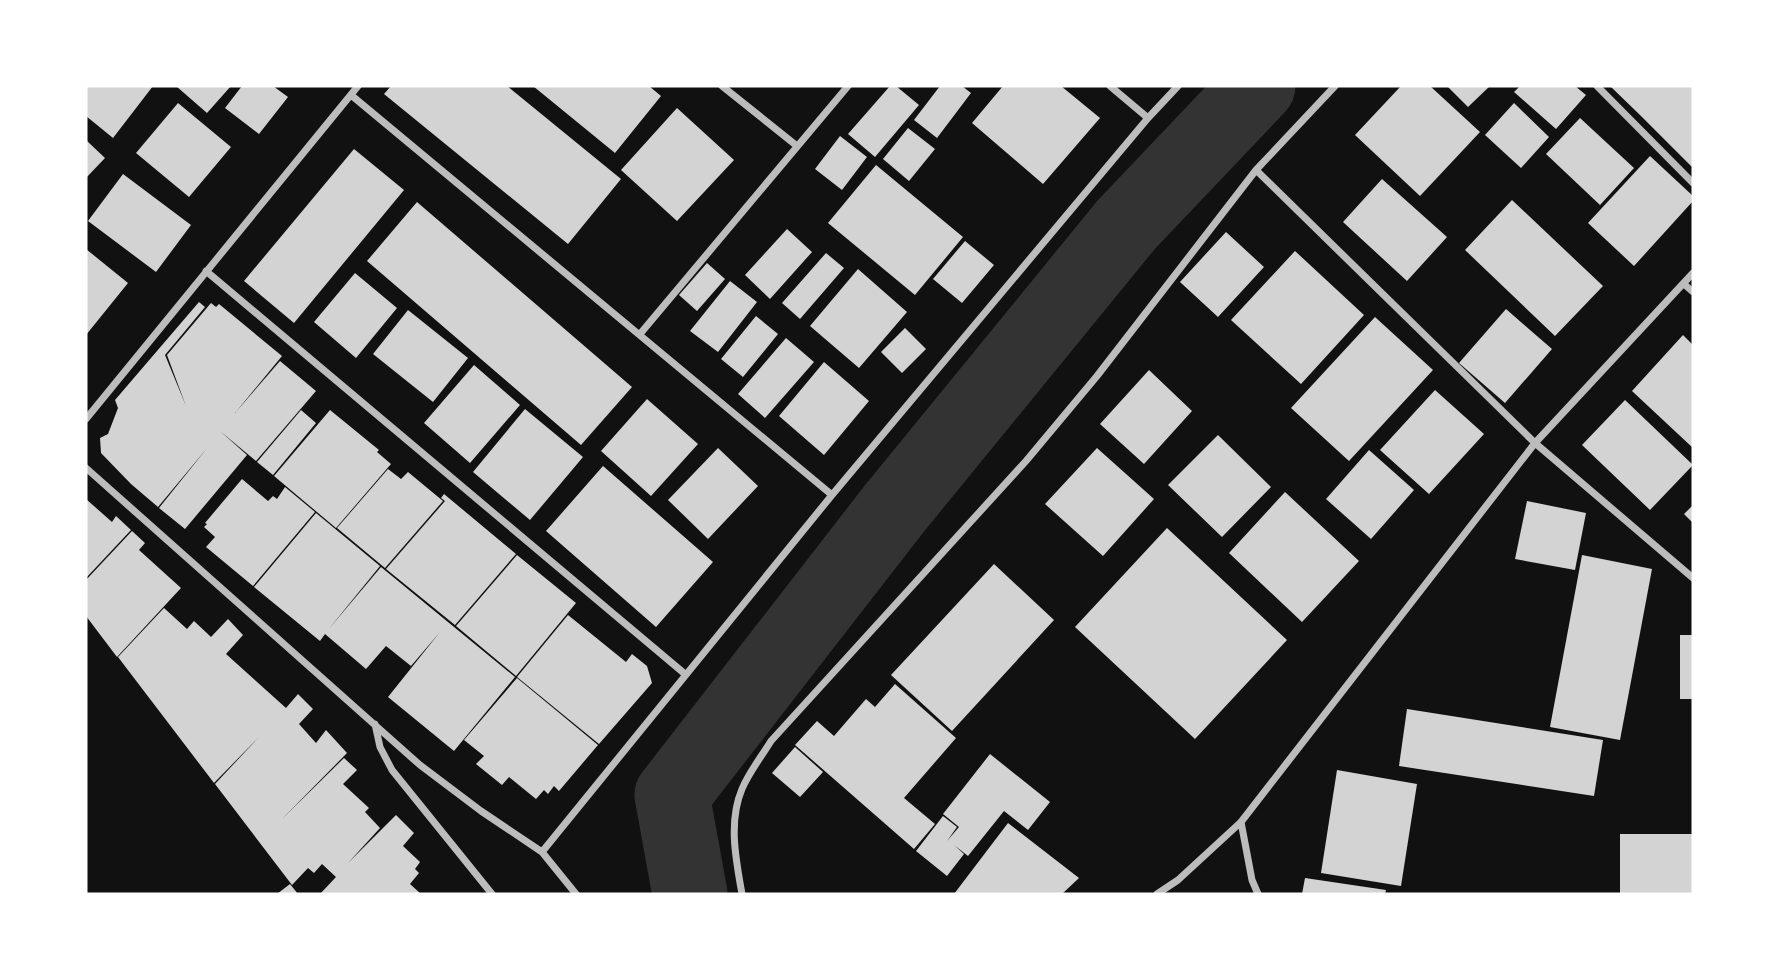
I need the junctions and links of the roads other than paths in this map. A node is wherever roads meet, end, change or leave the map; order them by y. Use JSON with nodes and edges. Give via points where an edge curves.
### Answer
{"nodes":[{"id":1,"x":358,"y":86,"type":"edge"},
{"id":2,"x":722,"y":86,"type":"edge"},
{"id":3,"x":848,"y":86,"type":"edge"},
{"id":4,"x":1110,"y":86,"type":"edge"},
{"id":5,"x":1178,"y":86,"type":"edge"},
{"id":6,"x":1335,"y":86,"type":"edge"},
{"id":7,"x":1597,"y":86,"type":"edge"},
{"id":8,"x":351,"y":95,"type":"junction"},
{"id":9,"x":1148,"y":118,"type":"junction"},
{"id":10,"x":797,"y":146,"type":"junction"},
{"id":11,"x":1256,"y":170,"type":"junction"},
{"id":12,"x":1693,"y":183,"type":"edge"},
{"id":13,"x":206,"y":271,"type":"junction"},
{"id":14,"x":1693,"y":273,"type":"edge"},
{"id":15,"x":1684,"y":284,"type":"junction"},
{"id":16,"x":1693,"y":292,"type":"edge"},
{"id":17,"x":640,"y":334,"type":"junction"},
{"id":18,"x":86,"y":419,"type":"edge"},
{"id":19,"x":1535,"y":443,"type":"junction"},
{"id":20,"x":86,"y":468,"type":"edge"},
{"id":21,"x":832,"y":495,"type":"junction"},
{"id":22,"x":1693,"y":578,"type":"edge"},
{"id":23,"x":685,"y":674,"type":"junction"},
{"id":24,"x":375,"y":724,"type":"junction"},
{"id":25,"x":1241,"y":822,"type":"junction"},
{"id":26,"x":542,"y":852,"type":"junction"},
{"id":27,"x":492,"y":894,"type":"edge"},
{"id":28,"x":576,"y":894,"type":"edge"},
{"id":29,"x":742,"y":894,"type":"edge"},
{"id":30,"x":1157,"y":894,"type":"edge"},
{"id":31,"x":1258,"y":894,"type":"edge"}],
"edges":[{"from":1,"to":8,"type":"street"},
{"from":2,"to":10,"type":"street"},
{"from":3,"to":10,"type":"street"},
{"from":4,"to":9,"type":"street"},
{"from":5,"to":9,"type":"street"},
{"from":6,"to":11,"type":"street"},
{"from":7,"to":12,"type":"street"},
{"from":8,"to":13,"type":"street"},
{"from":8,"to":17,"type":"street"},
{"from":9,"to":21,"type":"street"},
{"from":10,"to":17,"type":"street"},
{"from":11,"to":19,"type":"street"},
{"from":11,"to":29,"type":"street","via":[[1026,461],[771,741],[742,789],[735,817],[734,849]]},
{"from":13,"to":18,"type":"street"},
{"from":13,"to":23,"type":"street"},
{"from":14,"to":15,"type":"street"},
{"from":15,"to":16,"type":"street"},
{"from":15,"to":19,"type":"street"},
{"from":17,"to":21,"type":"street"},
{"from":19,"to":22,"type":"street"},
{"from":19,"to":25,"type":"street"},
{"from":20,"to":24,"type":"street"},
{"from":21,"to":23,"type":"street"},
{"from":23,"to":26,"type":"street"},
{"from":24,"to":26,"type":"street","via":[[420,765]]},
{"from":24,"to":27,"type":"street","via":[[392,770]]},
{"from":25,"to":30,"type":"street"},
{"from":25,"to":31,"type":"street"},
{"from":26,"to":28,"type":"street"}]}
